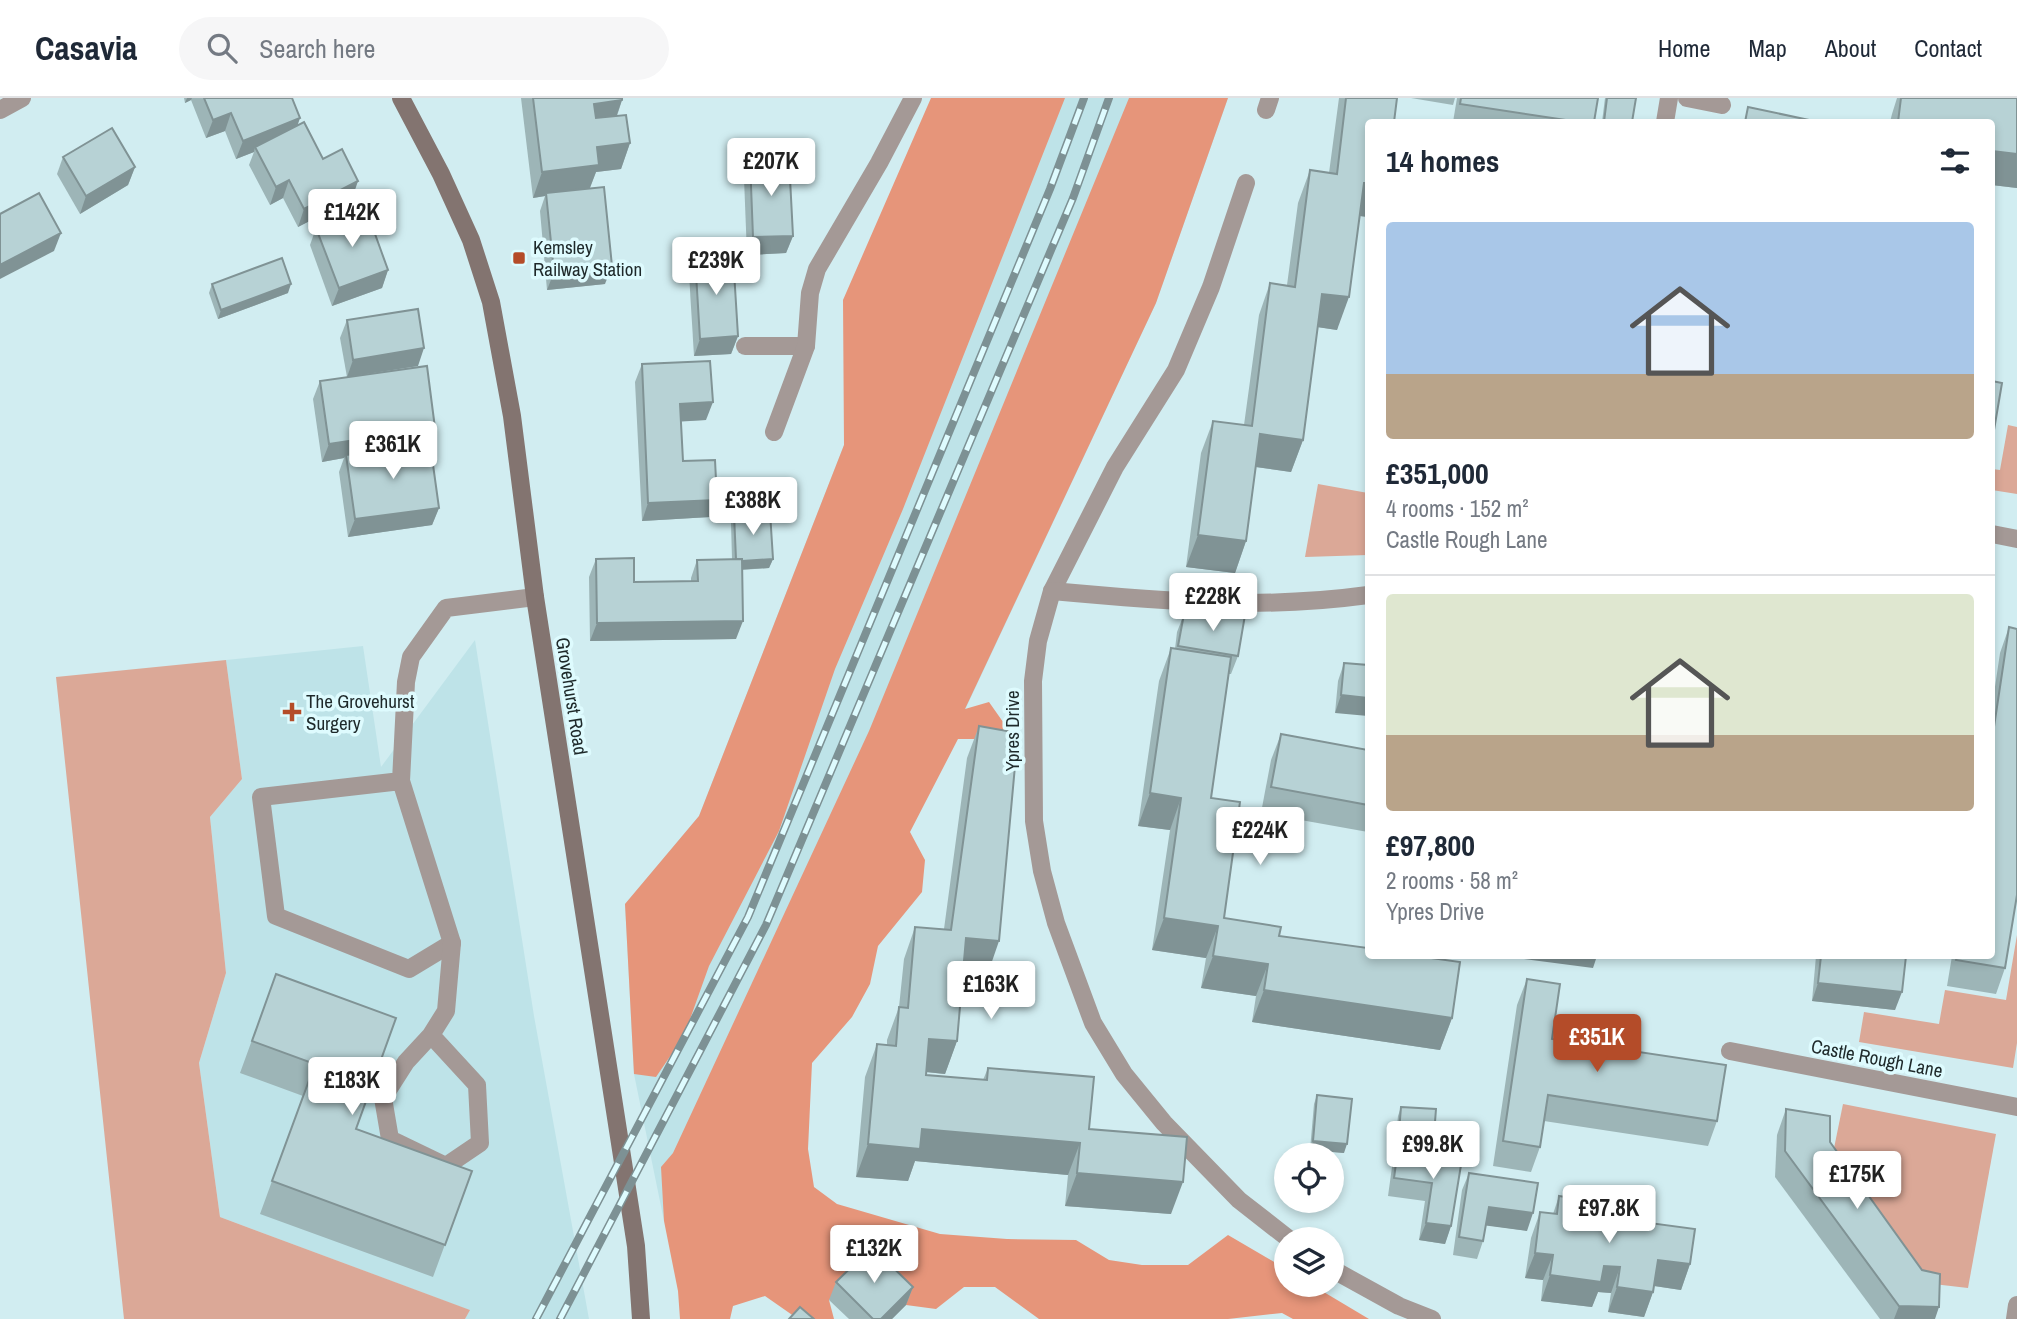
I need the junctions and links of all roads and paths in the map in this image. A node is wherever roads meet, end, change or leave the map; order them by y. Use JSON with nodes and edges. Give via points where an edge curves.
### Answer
{"nodes":[{"id":1,"x":22,"y":98,"type":"edge"},
{"id":2,"x":401,"y":98,"type":"edge"},
{"id":3,"x":913,"y":98,"type":"edge"},
{"id":4,"x":1669,"y":98,"type":"edge"},
{"id":5,"x":1687,"y":98,"type":"edge"},
{"id":6,"x":1722,"y":105,"type":"dead end"},
{"id":7,"x":0,"y":110,"type":"edge"},
{"id":8,"x":1666,"y":119,"type":"edge"},
{"id":9,"x":1245,"y":183,"type":"dead end"},
{"id":10,"x":745,"y":345,"type":"dead end"},
{"id":11,"x":806,"y":346,"type":"junction"},
{"id":12,"x":774,"y":432,"type":"dead end"},
{"id":13,"x":1995,"y":535,"type":"edge"},
{"id":14,"x":2017,"y":539,"type":"edge"},
{"id":15,"x":1052,"y":591,"type":"junction"},
{"id":16,"x":1365,"y":595,"type":"edge"},
{"id":17,"x":534,"y":597,"type":"junction"},
{"id":18,"x":401,"y":781,"type":"junction"},
{"id":19,"x":452,"y":943,"type":"junction"},
{"id":20,"x":431,"y":1034,"type":"junction"},
{"id":21,"x":1730,"y":1051,"type":"dead end"},
{"id":22,"x":2017,"y":1107,"type":"edge"},
{"id":23,"x":1274,"y":1227,"type":"edge"},
{"id":24,"x":1344,"y":1276,"type":"edge"},
{"id":25,"x":2017,"y":1305,"type":"edge"},
{"id":26,"x":641,"y":1319,"type":"edge"},
{"id":27,"x":1432,"y":1319,"type":"edge"},
{"id":28,"x":2015,"y":1319,"type":"edge"}],
"edges":[{"from":1,"to":7,"type":"street"},
{"from":2,"to":17,"type":"street","name":"Grovehurst Road","via":[[471,240],[491,302],[512,416]]},
{"from":3,"to":11,"type":"street","via":[[817,269],[810,293]]},
{"from":4,"to":8,"type":"street"},
{"from":5,"to":6,"type":"street"},
{"from":9,"to":15,"type":"street","name":"Ypres Drive","via":[[1212,287],[1176,370],[1115,467]]},
{"from":10,"to":11,"type":"street"},
{"from":11,"to":12,"type":"street"},
{"from":13,"to":14,"type":"street"},
{"from":15,"to":16,"type":"street","via":[[1170,602],[1257,604]]},
{"from":15,"to":23,"type":"street","name":"Ypres Drive","via":[[1032,681],[1034,821],[1042,871],[1073,973],[1093,1023],[1124,1074],[1239,1200]]},
{"from":17,"to":18,"type":"street","via":[[446,608],[411,657]]},
{"from":17,"to":26,"type":"street","name":"Grovehurst Road","via":[[636,1246]]},
{"from":18,"to":19,"type":"street"},
{"from":18,"to":19,"type":"street","via":[[261,797],[276,916],[409,968]]},
{"from":19,"to":20,"type":"street","via":[[446,1011]]},
{"from":20,"to":20,"type":"street","via":[[477,1085],[480,1143],[446,1166],[390,1139],[383,1098]]},
{"from":21,"to":22,"type":"street","name":"Castle Rough Lane"},
{"from":24,"to":27,"type":"street"},
{"from":25,"to":28,"type":"street"}]}
